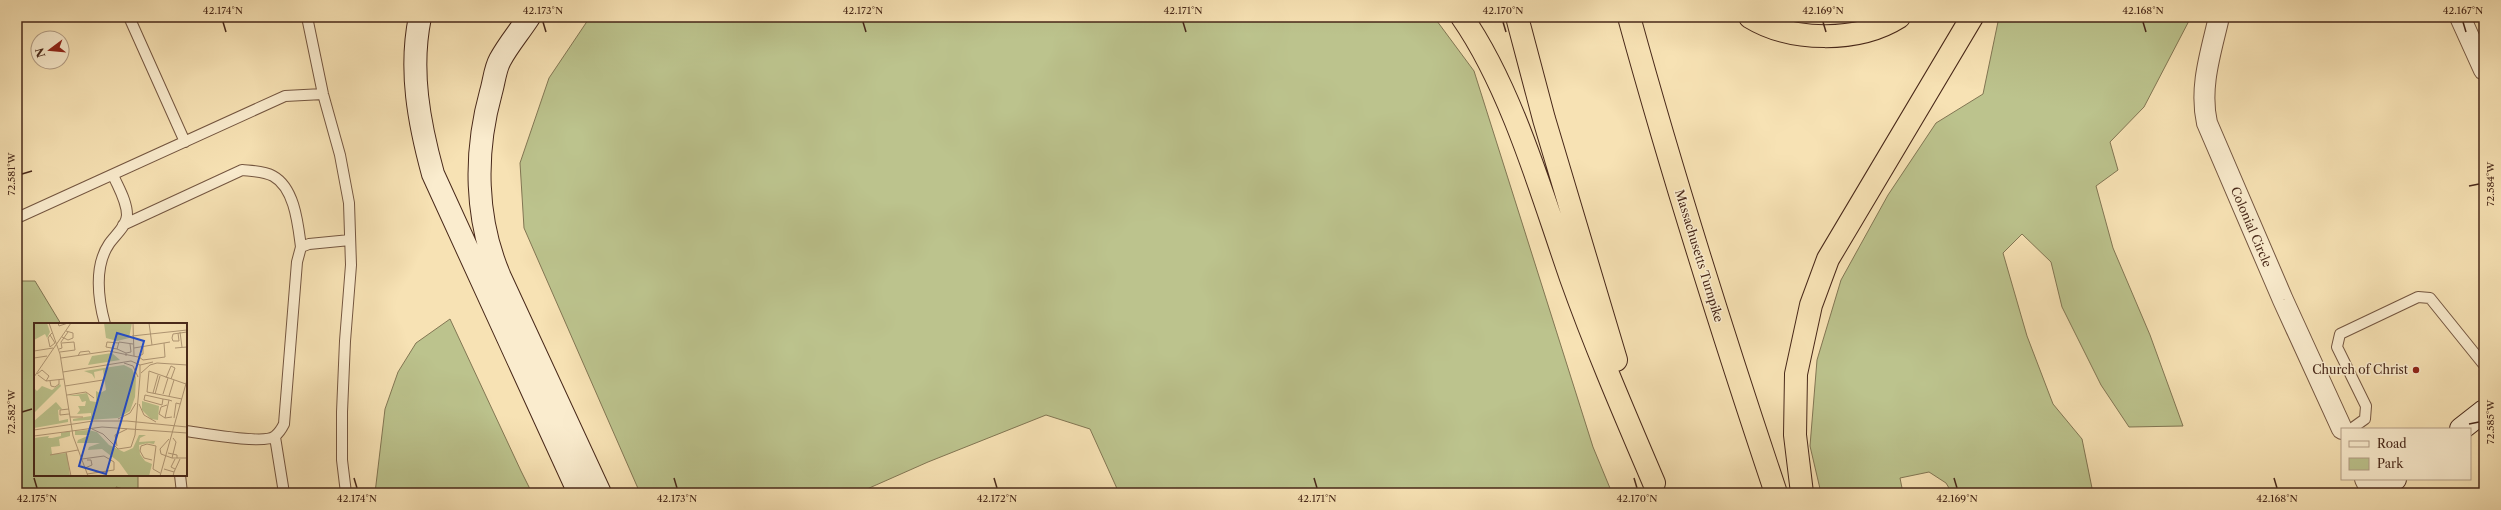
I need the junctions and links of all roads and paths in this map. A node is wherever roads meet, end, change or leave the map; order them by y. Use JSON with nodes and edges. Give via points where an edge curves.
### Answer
{"nodes":[{"id":1,"x":129,"y":17,"type":"edge"},
{"id":2,"x":420,"y":17,"type":"edge"},
{"id":3,"x":529,"y":17,"type":"edge"},
{"id":4,"x":1462,"y":17,"type":"edge"},
{"id":5,"x":1516,"y":17,"type":"edge"},
{"id":6,"x":1629,"y":17,"type":"edge"},
{"id":7,"x":1750,"y":17,"type":"edge"},
{"id":8,"x":1899,"y":17,"type":"edge"},
{"id":9,"x":1972,"y":17,"type":"edge"},
{"id":10,"x":2219,"y":17,"type":"edge"},
{"id":11,"x":2460,"y":17,"type":"edge"},
{"id":12,"x":309,"y":18,"type":"edge"},
{"id":13,"x":2484,"y":70,"type":"edge"},
{"id":14,"x":323,"y":94,"type":"junction"},
{"id":15,"x":185,"y":142,"type":"junction"},
{"id":16,"x":113,"y":174,"type":"junction"},
{"id":17,"x":17,"y":218,"type":"edge"},
{"id":18,"x":123,"y":225,"type":"junction"},
{"id":19,"x":350,"y":240,"type":"junction"},
{"id":20,"x":301,"y":247,"type":"junction"},
{"id":21,"x":105,"y":323,"type":"edge"},
{"id":22,"x":2484,"y":365,"type":"edge"},
{"id":23,"x":2484,"y":411,"type":"edge"},
{"id":24,"x":2342,"y":428,"type":"edge"},
{"id":25,"x":2352,"y":428,"type":"edge"},
{"id":26,"x":2462,"y":428,"type":"edge"},
{"id":27,"x":187,"y":431,"type":"edge"},
{"id":28,"x":275,"y":437,"type":"junction"},
{"id":29,"x":180,"y":476,"type":"edge"},
{"id":30,"x":2366,"y":480,"type":"edge"},
{"id":31,"x":2394,"y":480,"type":"edge"},
{"id":32,"x":1656,"y":488,"type":"edge"},
{"id":33,"x":182,"y":493,"type":"edge"},
{"id":34,"x":284,"y":493,"type":"edge"},
{"id":35,"x":346,"y":493,"type":"edge"},
{"id":36,"x":579,"y":493,"type":"edge"},
{"id":37,"x":600,"y":493,"type":"edge"},
{"id":38,"x":1776,"y":493,"type":"edge"},
{"id":39,"x":1802,"y":493,"type":"edge"},
{"id":40,"x":2372,"y":493,"type":"edge"},
{"id":41,"x":2376,"y":493,"type":"edge"}],
"edges":[{"from":1,"to":15,"type":"lane"},
{"from":2,"to":36,"type":"main road","via":[[416,35],[415,81],[420,127],[433,174]]},
{"from":3,"to":37,"type":"main road","via":[[500,61],[484,115],[478,167],[483,220],[491,257],[500,278]]},
{"from":4,"to":32,"type":"highway","via":[[1476,36],[1507,100],[1586,319]]},
{"from":5,"to":32,"type":"highway","via":[[1544,119]]},
{"from":6,"to":38,"type":"highway","name":"Massachusetts Turnpike","via":[[1713,304]]},
{"from":7,"to":8,"type":"highway","via":[[1791,32],[1821,37],[1859,33]]},
{"from":9,"to":39,"type":"highway","via":[[1828,259],[1811,305],[1796,374],[1795,435]]},
{"from":10,"to":24,"type":"street","name":"Colonial Circle","via":[[2206,74],[2204,102],[2207,123]]},
{"from":11,"to":13,"type":"street"},
{"from":12,"to":14,"type":"lane"},
{"from":14,"to":15,"type":"lane","via":[[285,96]]},
{"from":14,"to":19,"type":"lane","via":[[340,155],[349,203]]},
{"from":15,"to":16,"type":"lane"},
{"from":16,"to":17,"type":"lane"},
{"from":16,"to":18,"type":"lane","via":[[123,197],[127,216]]},
{"from":18,"to":20,"type":"lane","via":[[242,170],[257,171],[274,176],[285,188],[294,209]]},
{"from":18,"to":21,"type":"lane","via":[[108,245],[97,280]]},
{"from":19,"to":20,"type":"lane"},
{"from":19,"to":35,"type":"lane","via":[[351,266],[344,341],[342,412],[342,460]]},
{"from":20,"to":28,"type":"lane","via":[[297,262],[284,424]]},
{"from":22,"to":25,"type":"lane","via":[[2430,298],[2418,297],[2340,334],[2338,347],[2366,406],[2365,419]]},
{"from":23,"to":26,"type":"main road"},
{"from":27,"to":28,"type":"lane","via":[[226,437]]},
{"from":28,"to":34,"type":"lane"},
{"from":29,"to":33,"type":"lane"},
{"from":30,"to":40,"type":"street"},
{"from":31,"to":41,"type":"main road"}]}
